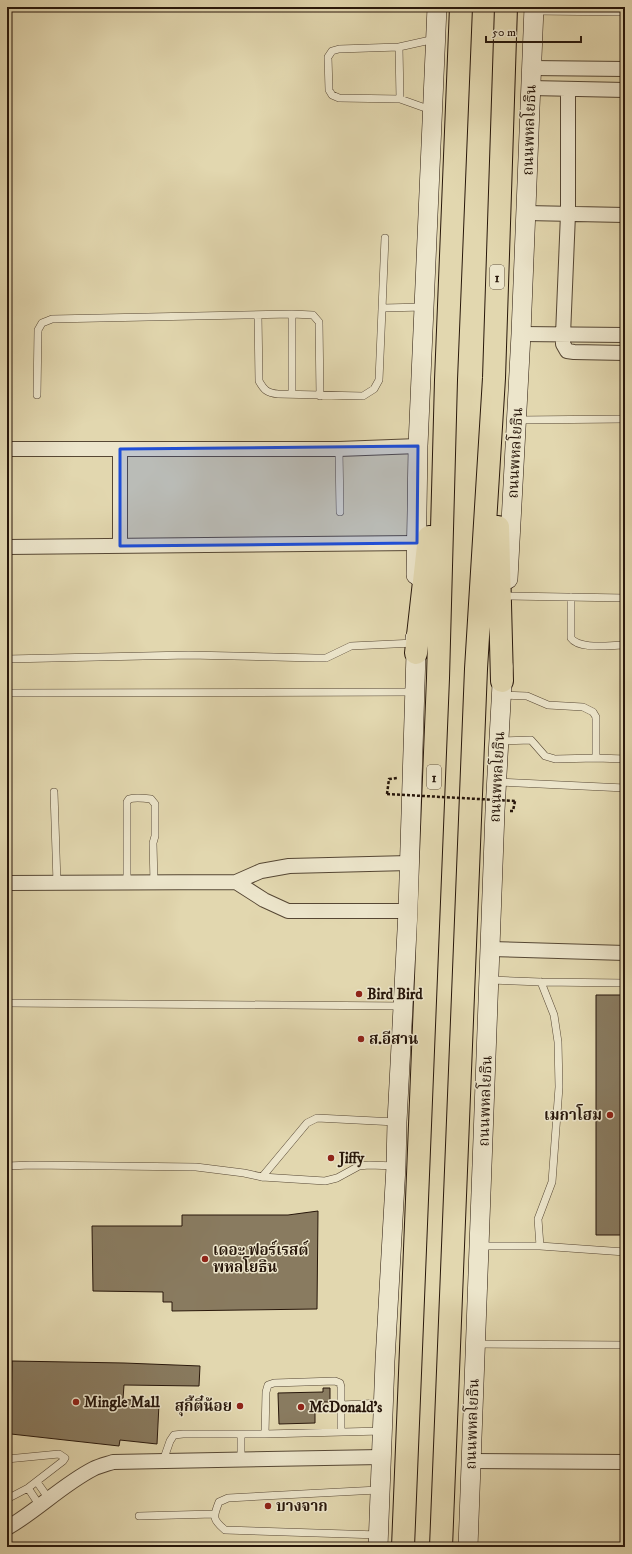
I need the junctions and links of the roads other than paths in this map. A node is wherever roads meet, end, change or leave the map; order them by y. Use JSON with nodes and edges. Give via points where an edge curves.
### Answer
{"nodes":[{"id":1,"x":437,"y":7,"type":"edge"},
{"id":2,"x":461,"y":7,"type":"edge"},
{"id":3,"x":506,"y":7,"type":"edge"},
{"id":4,"x":534,"y":9,"type":"edge"},
{"id":5,"x":625,"y":12,"type":"edge"},
{"id":6,"x":436,"y":38,"type":"junction"},
{"id":7,"x":399,"y":47,"type":"junction"},
{"id":8,"x":531,"y":68,"type":"junction"},
{"id":9,"x":625,"y":69,"type":"edge"},
{"id":10,"x":531,"y":88,"type":"junction"},
{"id":11,"x":568,"y":90,"type":"junction"},
{"id":12,"x":625,"y":90,"type":"edge"},
{"id":13,"x":400,"y":99,"type":"junction"},
{"id":14,"x":433,"y":111,"type":"junction"},
{"id":15,"x":526,"y":214,"type":"junction"},
{"id":16,"x":568,"y":214,"type":"junction"},
{"id":17,"x":625,"y":215,"type":"edge"},
{"id":18,"x":385,"y":238,"type":"dead end"},
{"id":19,"x":424,"y":307,"type":"junction"},
{"id":20,"x":383,"y":308,"type":"junction"},
{"id":21,"x":292,"y":314,"type":"junction"},
{"id":22,"x":258,"y":315,"type":"junction"},
{"id":23,"x":521,"y":334,"type":"junction"},
{"id":24,"x":563,"y":335,"type":"junction"},
{"id":25,"x":625,"y":335,"type":"edge"},
{"id":26,"x":625,"y":353,"type":"edge"},
{"id":27,"x":494,"y":378,"type":"junction"},
{"id":28,"x":446,"y":380,"type":"junction"},
{"id":29,"x":292,"y":394,"type":"junction"},
{"id":30,"x":37,"y":395,"type":"dead end"},
{"id":31,"x":320,"y":396,"type":"junction"},
{"id":32,"x":625,"y":419,"type":"edge"},
{"id":33,"x":517,"y":420,"type":"junction"},
{"id":34,"x":418,"y":446,"type":"junction"},
{"id":35,"x":7,"y":449,"type":"edge"},
{"id":36,"x":120,"y":449,"type":"junction"},
{"id":37,"x":339,"y":449,"type":"junction"},
{"id":38,"x":340,"y":512,"type":"dead end"},
{"id":39,"x":417,"y":543,"type":"junction"},
{"id":40,"x":120,"y":546,"type":"junction"},
{"id":41,"x":7,"y":547,"type":"edge"},
{"id":42,"x":507,"y":596,"type":"junction"},
{"id":43,"x":570,"y":597,"type":"junction"},
{"id":44,"x":625,"y":598,"type":"edge"},
{"id":45,"x":625,"y":645,"type":"edge"},
{"id":46,"x":416,"y":648,"type":"junction"},
{"id":47,"x":7,"y":659,"type":"edge"},
{"id":48,"x":501,"y":688,"type":"junction"},
{"id":49,"x":415,"y":692,"type":"junction"},
{"id":50,"x":7,"y":693,"type":"edge"},
{"id":51,"x":499,"y":741,"type":"junction"},
{"id":52,"x":596,"y":758,"type":"junction"},
{"id":53,"x":625,"y":759,"type":"edge"},
{"id":54,"x":497,"y":782,"type":"junction"},
{"id":55,"x":625,"y":788,"type":"edge"},
{"id":56,"x":54,"y":792,"type":"dead end"},
{"id":57,"x":410,"y":863,"type":"junction"},
{"id":58,"x":127,"y":882,"type":"junction"},
{"id":59,"x":236,"y":882,"type":"junction"},
{"id":60,"x":7,"y":883,"type":"edge"},
{"id":61,"x":57,"y":883,"type":"junction"},
{"id":62,"x":154,"y":883,"type":"junction"},
{"id":63,"x":408,"y":911,"type":"junction"},
{"id":64,"x":490,"y":949,"type":"junction"},
{"id":65,"x":625,"y":953,"type":"edge"},
{"id":66,"x":490,"y":980,"type":"junction"},
{"id":67,"x":541,"y":982,"type":"junction"},
{"id":68,"x":625,"y":983,"type":"edge"},
{"id":69,"x":7,"y":1004,"type":"edge"},
{"id":70,"x":403,"y":1006,"type":"junction"},
{"id":71,"x":397,"y":1122,"type":"junction"},
{"id":72,"x":7,"y":1166,"type":"edge"},
{"id":73,"x":396,"y":1166,"type":"junction"},
{"id":74,"x":262,"y":1177,"type":"junction"},
{"id":75,"x":480,"y":1246,"type":"junction"},
{"id":76,"x":540,"y":1246,"type":"junction"},
{"id":77,"x":625,"y":1252,"type":"edge"},
{"id":78,"x":475,"y":1344,"type":"junction"},
{"id":79,"x":625,"y":1345,"type":"edge"},
{"id":80,"x":383,"y":1403,"type":"junction"},
{"id":81,"x":341,"y":1405,"type":"junction"},
{"id":82,"x":382,"y":1431,"type":"junction"},
{"id":83,"x":341,"y":1432,"type":"junction"},
{"id":84,"x":241,"y":1434,"type":"junction"},
{"id":85,"x":265,"y":1434,"type":"junction"},
{"id":86,"x":381,"y":1457,"type":"junction"},
{"id":87,"x":7,"y":1459,"type":"edge"},
{"id":88,"x":241,"y":1460,"type":"junction"},
{"id":89,"x":163,"y":1461,"type":"junction"},
{"id":90,"x":471,"y":1461,"type":"junction"},
{"id":91,"x":625,"y":1462,"type":"edge"},
{"id":92,"x":37,"y":1482,"type":"junction"},
{"id":93,"x":28,"y":1488,"type":"junction"},
{"id":94,"x":380,"y":1490,"type":"junction"},
{"id":95,"x":7,"y":1500,"type":"edge"},
{"id":96,"x":44,"y":1503,"type":"junction"},
{"id":97,"x":214,"y":1514,"type":"junction"},
{"id":98,"x":139,"y":1516,"type":"dead end"},
{"id":99,"x":7,"y":1528,"type":"edge"},
{"id":100,"x":379,"y":1541,"type":"edge"},
{"id":101,"x":403,"y":1547,"type":"edge"},
{"id":102,"x":441,"y":1547,"type":"edge"},
{"id":103,"x":468,"y":1547,"type":"edge"}],
"edges":[{"from":1,"to":6,"type":"main road","number":"1"},
{"from":2,"to":28,"type":"highway","number":"1"},
{"from":3,"to":27,"type":"highway","name":"ถนนพหลโยธิน","number":"1"},
{"from":4,"to":5,"type":"lane"},
{"from":4,"to":8,"type":"main road","name":"ถนนพหลโยธิน","number":"1"},
{"from":6,"to":7,"type":"lane"},
{"from":6,"to":14,"type":"main road","number":"1"},
{"from":7,"to":13,"type":"lane"},
{"from":7,"to":13,"type":"lane","via":[[339,48],[328,57],[329,90],[332,95],[339,98]]},
{"from":8,"to":9,"type":"street"},
{"from":8,"to":10,"type":"main road","name":"ถนนพหลโยธิน","number":"1"},
{"from":10,"to":11,"type":"street"},
{"from":10,"to":15,"type":"main road","name":"ถนนพหลโยธิน","number":"1"},
{"from":11,"to":12,"type":"street"},
{"from":11,"to":16,"type":"street"},
{"from":13,"to":14,"type":"lane"},
{"from":14,"to":19,"type":"main road","number":"1"},
{"from":15,"to":16,"type":"street"},
{"from":15,"to":23,"type":"main road","name":"ถนนพหลโยธิน","number":"1"},
{"from":16,"to":17,"type":"street"},
{"from":16,"to":24,"type":"street"},
{"from":18,"to":20,"type":"lane"},
{"from":19,"to":20,"type":"lane"},
{"from":19,"to":34,"type":"main road","number":"1"},
{"from":20,"to":31,"type":"lane","via":[[379,380],[374,389],[363,396]]},
{"from":21,"to":22,"type":"lane"},
{"from":21,"to":29,"type":"lane"},
{"from":21,"to":31,"type":"lane","via":[[313,315],[319,322]]},
{"from":22,"to":29,"type":"lane","via":[[259,380],[263,390],[270,394]]},
{"from":22,"to":30,"type":"lane","via":[[52,319],[42,323],[38,330]]},
{"from":23,"to":24,"type":"street"},
{"from":23,"to":33,"type":"main road","name":"ถนนพหลโยธิน","number":"1"},
{"from":24,"to":25,"type":"street"},
{"from":24,"to":26,"type":"street","via":[[567,351]]},
{"from":27,"to":48,"type":"highway"},
{"from":27,"to":102,"type":"highway","name":"ถนนพหลโยธิน","number":"1","via":[[476,677]]},
{"from":28,"to":46,"type":"highway"},
{"from":28,"to":101,"type":"highway","number":"1","via":[[438,678]]},
{"from":29,"to":31,"type":"lane"},
{"from":32,"to":33,"type":"lane"},
{"from":33,"to":42,"type":"main road","name":"ถนนพหลโยธิน","number":"1"},
{"from":34,"to":37,"type":"street"},
{"from":34,"to":39,"type":"main road","number":"1"},
{"from":35,"to":36,"type":"street"},
{"from":36,"to":37,"type":"street"},
{"from":36,"to":40,"type":"street"},
{"from":37,"to":38,"type":"lane"},
{"from":39,"to":40,"type":"street"},
{"from":39,"to":46,"type":"main road","number":"1"},
{"from":40,"to":41,"type":"street"},
{"from":42,"to":43,"type":"lane"},
{"from":42,"to":48,"type":"main road","name":"ถนนพหลโยธิน","number":"1"},
{"from":43,"to":44,"type":"lane"},
{"from":43,"to":45,"type":"lane","via":[[571,638],[574,643],[587,646]]},
{"from":46,"to":47,"type":"lane","via":[[351,646],[326,658],[189,655]]},
{"from":46,"to":49,"type":"main road","number":"1"},
{"from":48,"to":51,"type":"main road","name":"ถนนพหลโยธิน","number":"1"},
{"from":48,"to":52,"type":"lane","via":[[548,704],[583,708],[593,712],[596,717]]},
{"from":49,"to":50,"type":"lane"},
{"from":49,"to":57,"type":"main road","number":"1"},
{"from":51,"to":52,"type":"lane","via":[[531,740],[545,756],[555,759]]},
{"from":51,"to":54,"type":"main road","name":"ถนนพหลโยธิน","number":"1"},
{"from":52,"to":53,"type":"lane"},
{"from":54,"to":55,"type":"lane"},
{"from":54,"to":64,"type":"main road","name":"ถนนพหลโยธิน","number":"1"},
{"from":56,"to":61,"type":"lane"},
{"from":57,"to":59,"type":"street","via":[[290,866],[261,871]]},
{"from":57,"to":63,"type":"main road","number":"1"},
{"from":58,"to":61,"type":"street"},
{"from":58,"to":62,"type":"street"},
{"from":58,"to":62,"type":"lane","via":[[127,802],[132,798],[147,798],[155,804]]},
{"from":59,"to":62,"type":"street"},
{"from":59,"to":63,"type":"street","via":[[264,900],[288,911]]},
{"from":60,"to":61,"type":"street"},
{"from":63,"to":70,"type":"main road","number":"1"},
{"from":64,"to":65,"type":"street"},
{"from":64,"to":66,"type":"main road","name":"ถนนพหลโยธิน","number":"1"},
{"from":66,"to":67,"type":"lane"},
{"from":66,"to":75,"type":"main road","name":"ถนนพหลโยธิน","number":"1"},
{"from":67,"to":68,"type":"lane"},
{"from":67,"to":76,"type":"lane","via":[[554,1015],[558,1042],[559,1087],[552,1182],[538,1219]]},
{"from":69,"to":70,"type":"lane"},
{"from":70,"to":71,"type":"main road","number":"1"},
{"from":71,"to":73,"type":"main road","number":"1"},
{"from":71,"to":74,"type":"lane","via":[[317,1118],[307,1123]]},
{"from":72,"to":74,"type":"lane","via":[[31,1164],[196,1168],[244,1172]]},
{"from":73,"to":74,"type":"lane","via":[[358,1166],[337,1178],[325,1181]]},
{"from":73,"to":80,"type":"main road","number":"1"},
{"from":75,"to":76,"type":"lane"},
{"from":75,"to":78,"type":"main road","name":"ถนนพหลโยธิน","number":"1"},
{"from":76,"to":77,"type":"lane"},
{"from":78,"to":79,"type":"lane"},
{"from":78,"to":90,"type":"main road","name":"ถนนพหลโยธิน","number":"1"},
{"from":80,"to":81,"type":"lane"},
{"from":80,"to":82,"type":"main road","number":"1"},
{"from":81,"to":83,"type":"lane"},
{"from":81,"to":85,"type":"lane","via":[[341,1387],[336,1381],[268,1385]]},
{"from":82,"to":83,"type":"lane"},
{"from":82,"to":86,"type":"main road","number":"1"},
{"from":83,"to":85,"type":"lane"},
{"from":84,"to":85,"type":"lane"},
{"from":84,"to":88,"type":"lane"},
{"from":84,"to":89,"type":"lane","via":[[174,1435]]},
{"from":86,"to":88,"type":"street"},
{"from":86,"to":94,"type":"main road","number":"1"},
{"from":87,"to":92,"type":"lane","via":[[59,1454],[65,1458]]},
{"from":88,"to":89,"type":"street"},
{"from":89,"to":96,"type":"street","via":[[107,1464],[93,1469]]},
{"from":90,"to":91,"type":"street"},
{"from":90,"to":103,"type":"main road","name":"ถนนพหลโยธิน","number":"1"},
{"from":92,"to":93,"type":"lane"},
{"from":92,"to":96,"type":"lane"},
{"from":93,"to":95,"type":"lane"},
{"from":93,"to":96,"type":"lane"},
{"from":94,"to":97,"type":"lane","via":[[228,1498],[219,1502]]},
{"from":94,"to":100,"type":"main road","number":"1"},
{"from":96,"to":99,"type":"street"},
{"from":97,"to":98,"type":"lane"},
{"from":97,"to":100,"type":"lane","via":[[216,1522],[224,1530]]}]}
